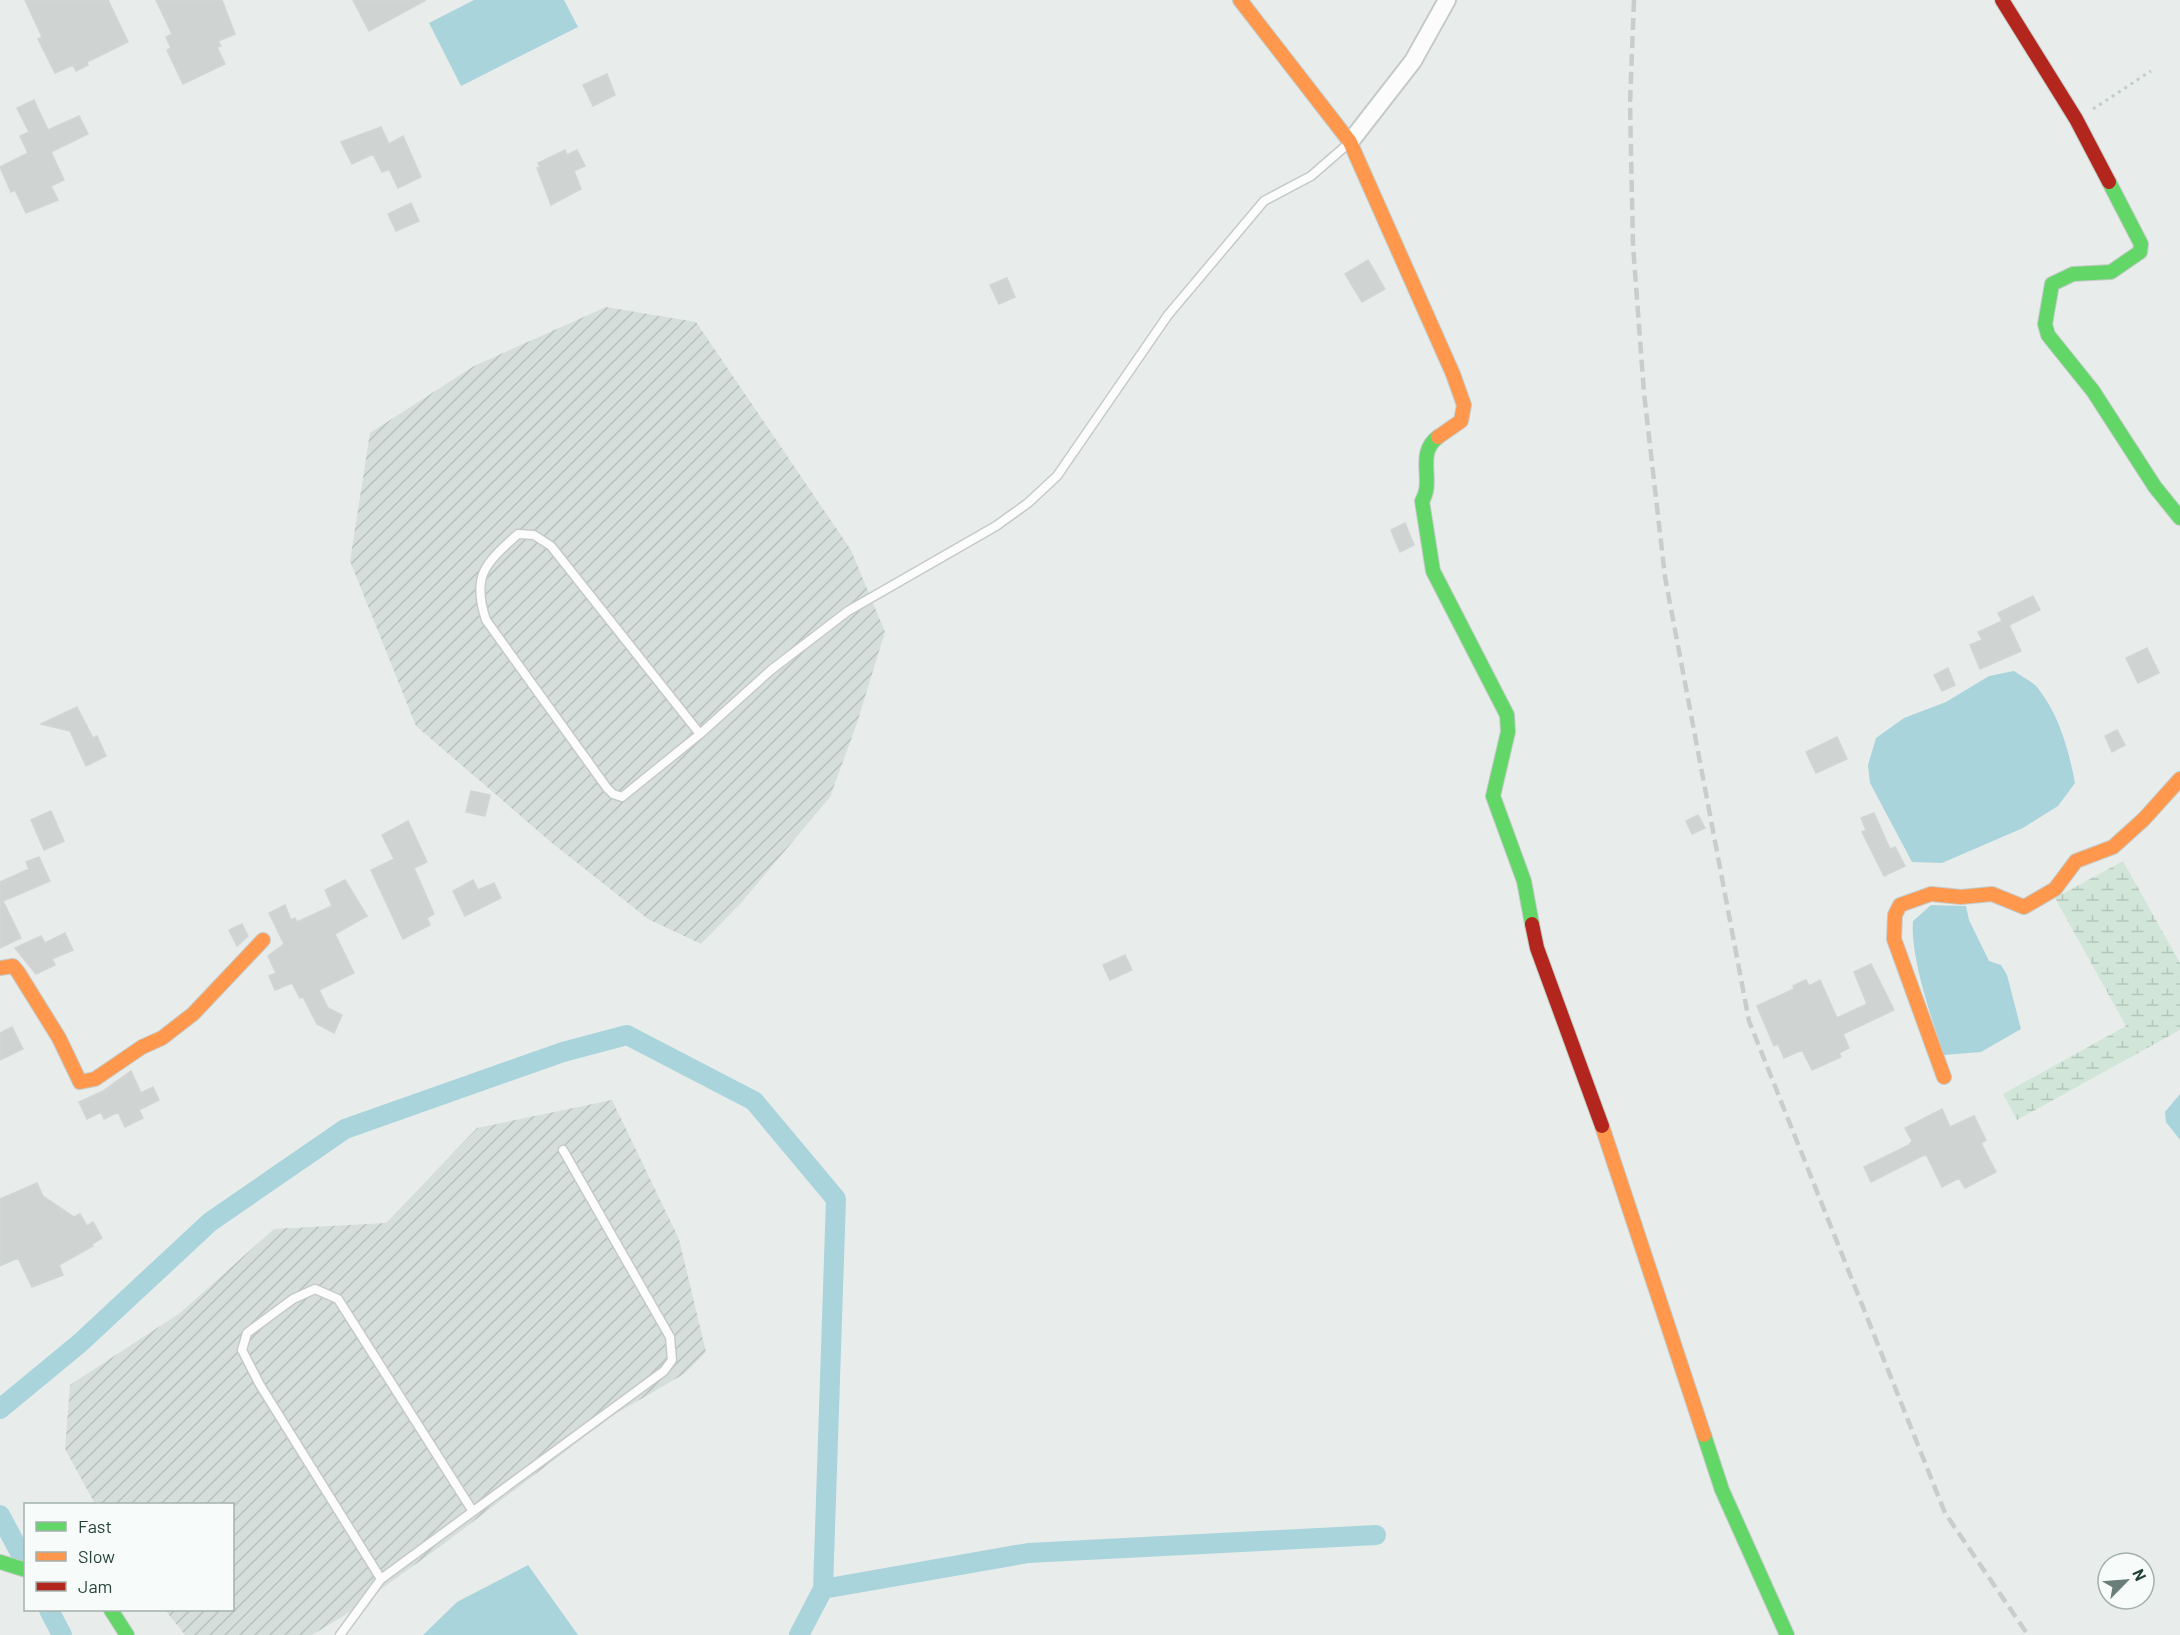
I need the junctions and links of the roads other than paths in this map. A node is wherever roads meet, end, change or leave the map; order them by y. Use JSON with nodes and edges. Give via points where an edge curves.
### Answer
{"nodes":[{"id":1,"x":1240,"y":0,"type":"edge"},
{"id":2,"x":1447,"y":0,"type":"edge"},
{"id":3,"x":2002,"y":0,"type":"edge"},
{"id":4,"x":1350,"y":142,"type":"junction"},
{"id":5,"x":2180,"y":518,"type":"edge"},
{"id":6,"x":700,"y":734,"type":"junction"},
{"id":7,"x":2180,"y":779,"type":"edge"},
{"id":8,"x":263,"y":940,"type":"dead end"},
{"id":9,"x":0,"y":968,"type":"edge"},
{"id":10,"x":1944,"y":1077,"type":"dead end"},
{"id":11,"x":563,"y":1150,"type":"dead end"},
{"id":12,"x":472,"y":1510,"type":"junction"},
{"id":13,"x":0,"y":1562,"type":"edge"},
{"id":14,"x":24,"y":1569,"type":"edge"},
{"id":15,"x":381,"y":1578,"type":"junction"},
{"id":16,"x":112,"y":1611,"type":"edge"},
{"id":17,"x":127,"y":1635,"type":"edge"},
{"id":18,"x":340,"y":1635,"type":"edge"},
{"id":19,"x":1787,"y":1635,"type":"edge"}],
"edges":[{"from":1,"to":4,"type":"street"},
{"from":2,"to":4,"type":"street","via":[[1413,61]]},
{"from":3,"to":5,"type":"street","via":[[2076,119],[2141,244],[2140,252],[2107,273],[2075,272],[2052,284],[2045,324],[2048,335],[2094,391]]},
{"from":4,"to":6,"type":"lane","via":[[1311,176],[1264,201],[1168,315],[1057,476],[1028,503],[996,526],[848,611],[771,670]]},
{"from":4,"to":19,"type":"street","via":[[1464,405],[1461,421],[1433,441],[1425,456],[1428,492],[1422,501],[1423,516],[1433,571],[1507,714],[1508,732],[1494,796],[1524,881],[1537,948],[1610,1147],[1722,1490]]},
{"from":6,"to":6,"type":"lane","via":[[622,797],[613,794],[486,620],[479,579],[489,561],[518,534],[534,535],[551,546]]},
{"from":7,"to":10,"type":"street","via":[[2113,848],[2076,861],[2055,889],[2024,907],[1992,894],[1931,894],[1900,905],[1895,915],[1894,939]]},
{"from":8,"to":9,"type":"street","via":[[185,1020],[162,1038],[95,1079],[80,1082],[24,981],[13,966]]},
{"from":11,"to":12,"type":"lane","via":[[670,1337],[672,1360],[664,1371]]},
{"from":12,"to":15,"type":"lane"},
{"from":12,"to":15,"type":"lane","via":[[338,1299],[315,1289],[293,1299],[247,1333],[242,1350],[260,1385]]},
{"from":13,"to":14,"type":"street"},
{"from":15,"to":18,"type":"lane"},
{"from":16,"to":17,"type":"street"}]}
